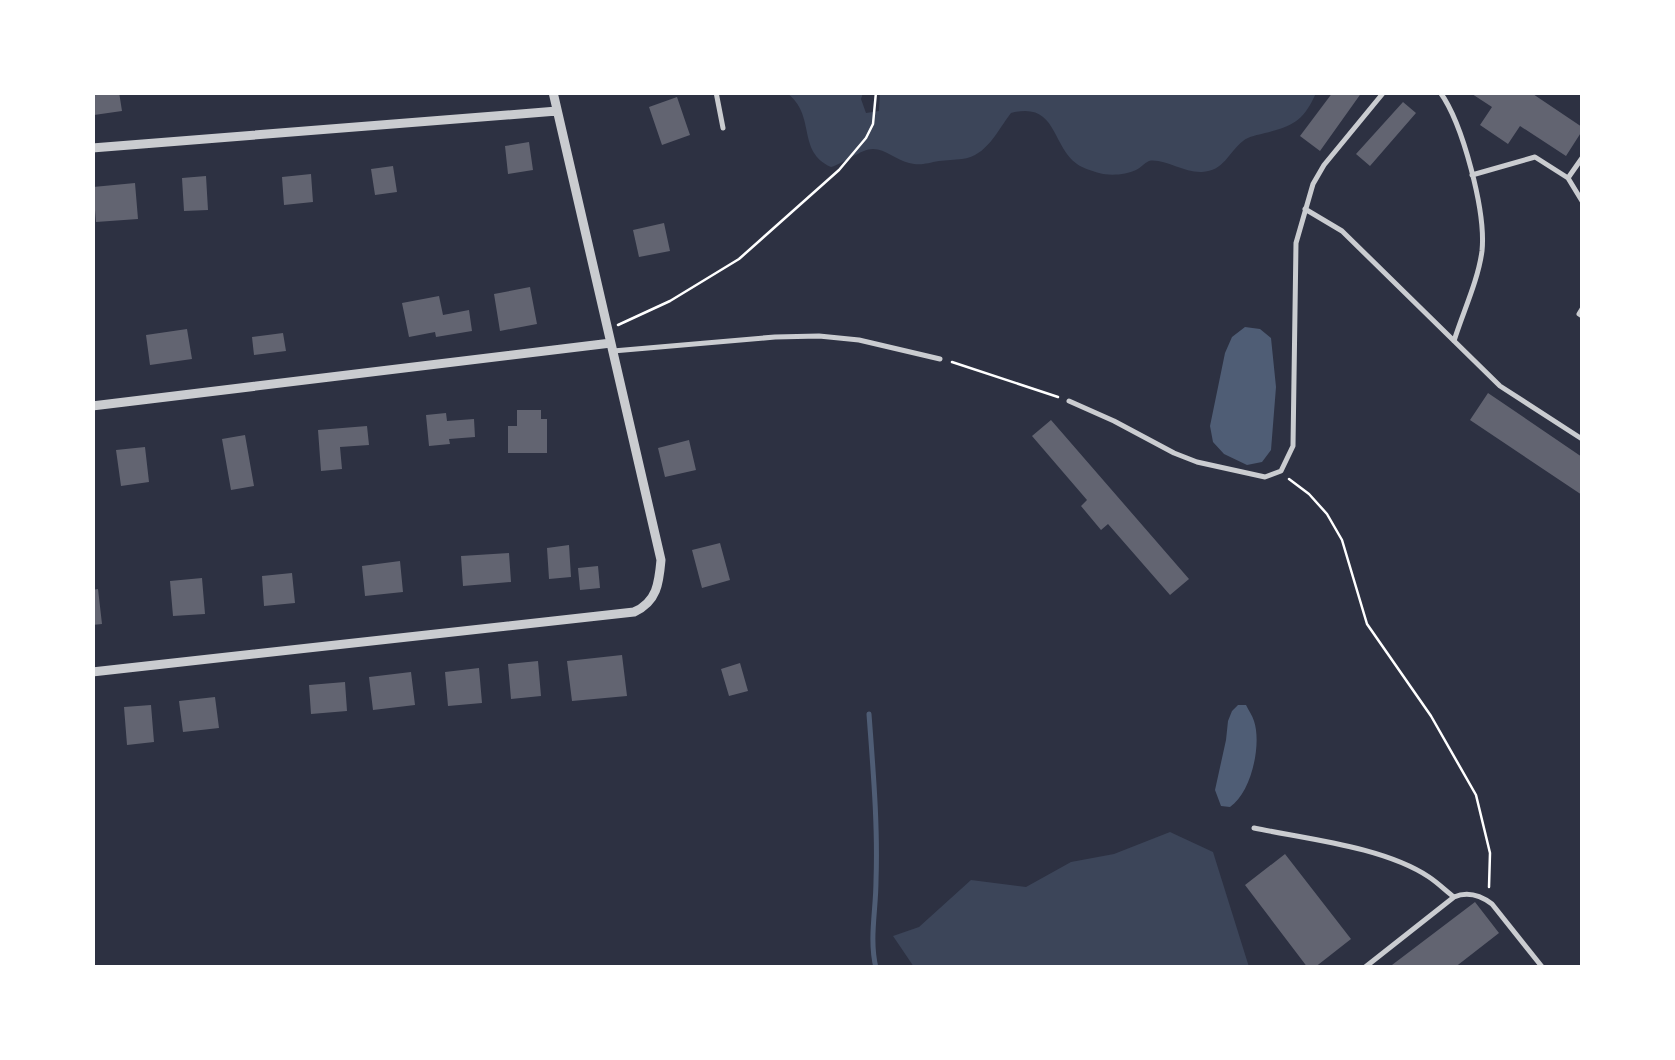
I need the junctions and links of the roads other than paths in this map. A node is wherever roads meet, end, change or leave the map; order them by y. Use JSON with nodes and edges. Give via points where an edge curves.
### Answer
{"nodes":[{"id":1,"x":553,"y":92,"type":"edge"},
{"id":2,"x":716,"y":92,"type":"edge"},
{"id":3,"x":1384,"y":92,"type":"edge"},
{"id":4,"x":1440,"y":92,"type":"edge"},
{"id":5,"x":556,"y":110,"type":"junction"},
{"id":6,"x":723,"y":128,"type":"dead end"},
{"id":7,"x":92,"y":148,"type":"edge"},
{"id":8,"x":1582,"y":158,"type":"edge"},
{"id":9,"x":1472,"y":175,"type":"junction"},
{"id":10,"x":1568,"y":178,"type":"junction"},
{"id":11,"x":1582,"y":200,"type":"edge"},
{"id":12,"x":1305,"y":209,"type":"junction"},
{"id":13,"x":1454,"y":341,"type":"junction"},
{"id":14,"x":612,"y":347,"type":"junction"},
{"id":15,"x":940,"y":359,"type":"road end"},
{"id":16,"x":1069,"y":401,"type":"road end"},
{"id":17,"x":92,"y":406,"type":"edge"},
{"id":18,"x":1582,"y":439,"type":"edge"},
{"id":19,"x":92,"y":672,"type":"edge"},
{"id":20,"x":1254,"y":828,"type":"dead end"},
{"id":21,"x":1454,"y":897,"type":"junction"},
{"id":22,"x":1364,"y":968,"type":"edge"},
{"id":23,"x":1543,"y":968,"type":"edge"}],
"edges":[{"from":1,"to":5,"type":"street"},
{"from":2,"to":6,"type":"lane"},
{"from":3,"to":12,"type":"lane","via":[[1324,165]]},
{"from":4,"to":9,"type":"lane"},
{"from":5,"to":7,"type":"street"},
{"from":5,"to":14,"type":"street"},
{"from":8,"to":10,"type":"lane"},
{"from":9,"to":10,"type":"lane","via":[[1534,157]]},
{"from":9,"to":13,"type":"lane","via":[[1482,248]]},
{"from":10,"to":11,"type":"lane"},
{"from":12,"to":13,"type":"lane","via":[[1342,232]]},
{"from":12,"to":16,"type":"lane","via":[[1296,243],[1293,446],[1281,472],[1264,477],[1197,462]]},
{"from":13,"to":18,"type":"lane","via":[[1500,386]]},
{"from":14,"to":15,"type":"lane","via":[[819,336]]},
{"from":14,"to":17,"type":"street"},
{"from":14,"to":19,"type":"street","via":[[662,560],[655,595],[645,607]]},
{"from":20,"to":21,"type":"lane","via":[[1398,862]]},
{"from":21,"to":22,"type":"lane"},
{"from":21,"to":23,"type":"lane","via":[[1472,894],[1492,904]]}]}
